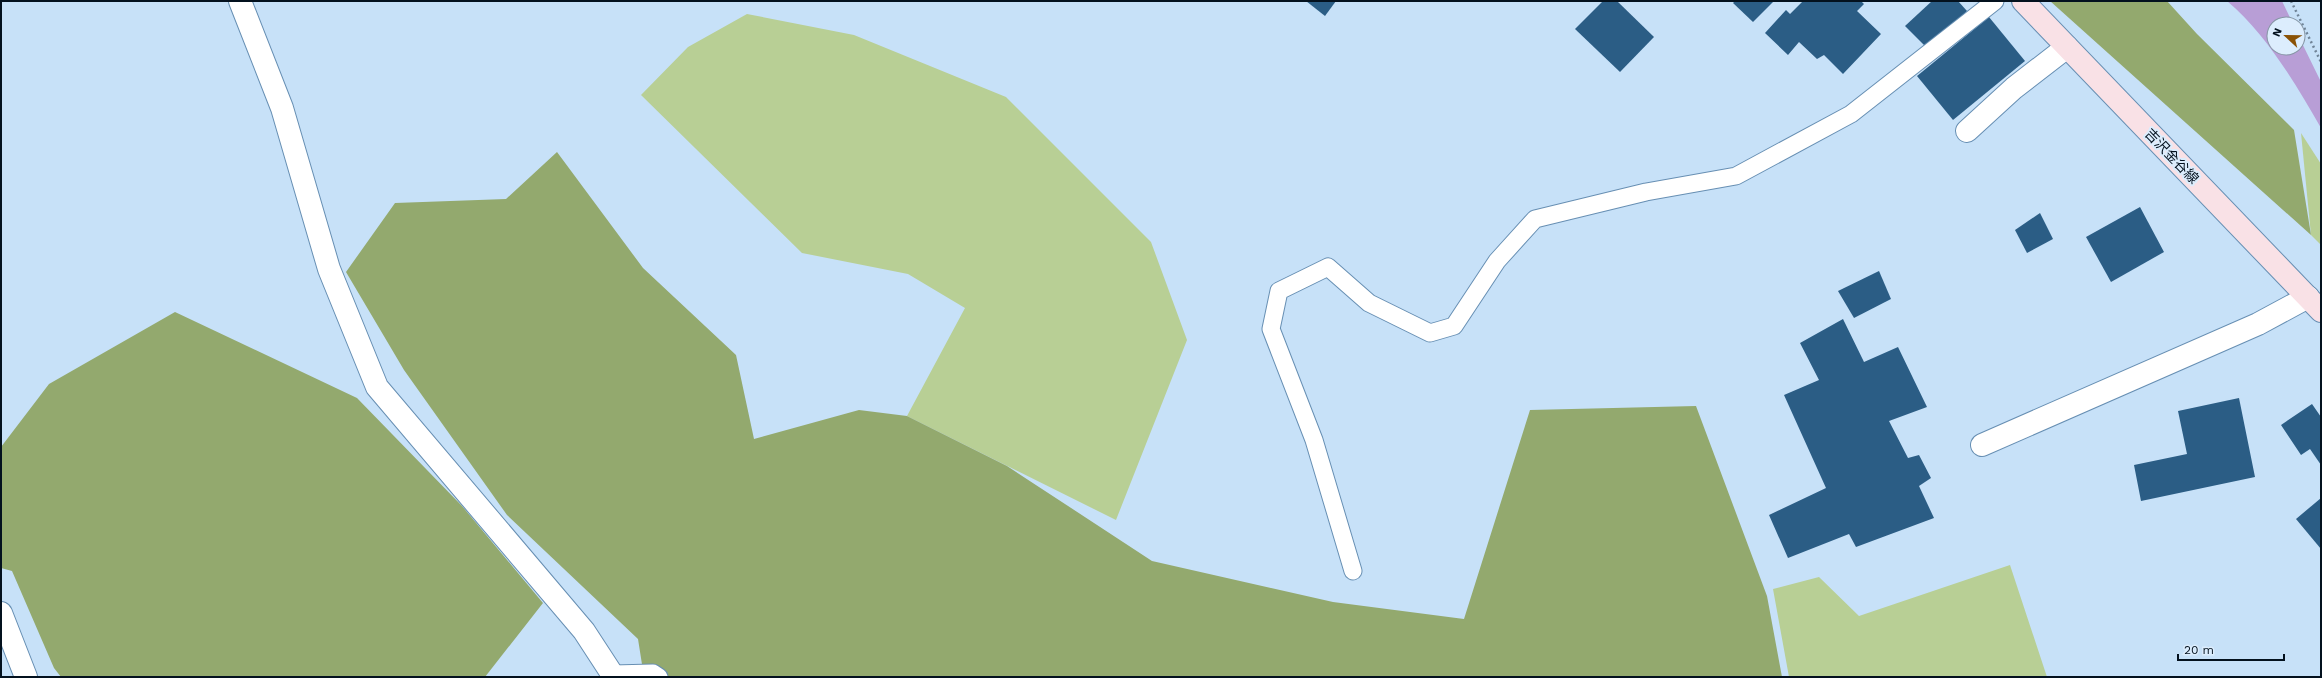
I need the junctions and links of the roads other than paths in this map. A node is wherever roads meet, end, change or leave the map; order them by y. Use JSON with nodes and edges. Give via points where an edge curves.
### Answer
{"nodes":[{"id":1,"x":240,"y":1,"type":"edge"},
{"id":2,"x":1995,"y":1,"type":"edge"},
{"id":3,"x":2023,"y":1,"type":"edge"},
{"id":4,"x":2067,"y":47,"type":"junction"},
{"id":5,"x":1967,"y":131,"type":"dead end"},
{"id":6,"x":2315,"y":304,"type":"edge"},
{"id":7,"x":1982,"y":446,"type":"dead end"},
{"id":8,"x":1354,"y":571,"type":"dead end"},
{"id":9,"x":1,"y":613,"type":"edge"},
{"id":10,"x":614,"y":676,"type":"edge"},
{"id":11,"x":26,"y":677,"type":"edge"},
{"id":12,"x":659,"y":677,"type":"edge"}],
"edges":[{"from":1,"to":10,"type":"street","via":[[282,108],[329,269],[377,387],[584,631]]},
{"from":2,"to":8,"type":"lane","via":[[1851,114],[1736,176],[1646,192],[1535,219],[1497,262],[1454,326],[1430,333],[1369,303],[1328,267],[1279,291],[1271,329],[1314,440]]},
{"from":3,"to":4,"type":"main road","name":"吉沢金谷線"},
{"from":4,"to":5,"type":"street","via":[[2014,88]]},
{"from":4,"to":6,"type":"main road","name":"吉沢金谷線"},
{"from":6,"to":7,"type":"street","via":[[2258,324]]},
{"from":9,"to":11,"type":"street"},
{"from":10,"to":12,"type":"lane","via":[[653,673]]}]}
